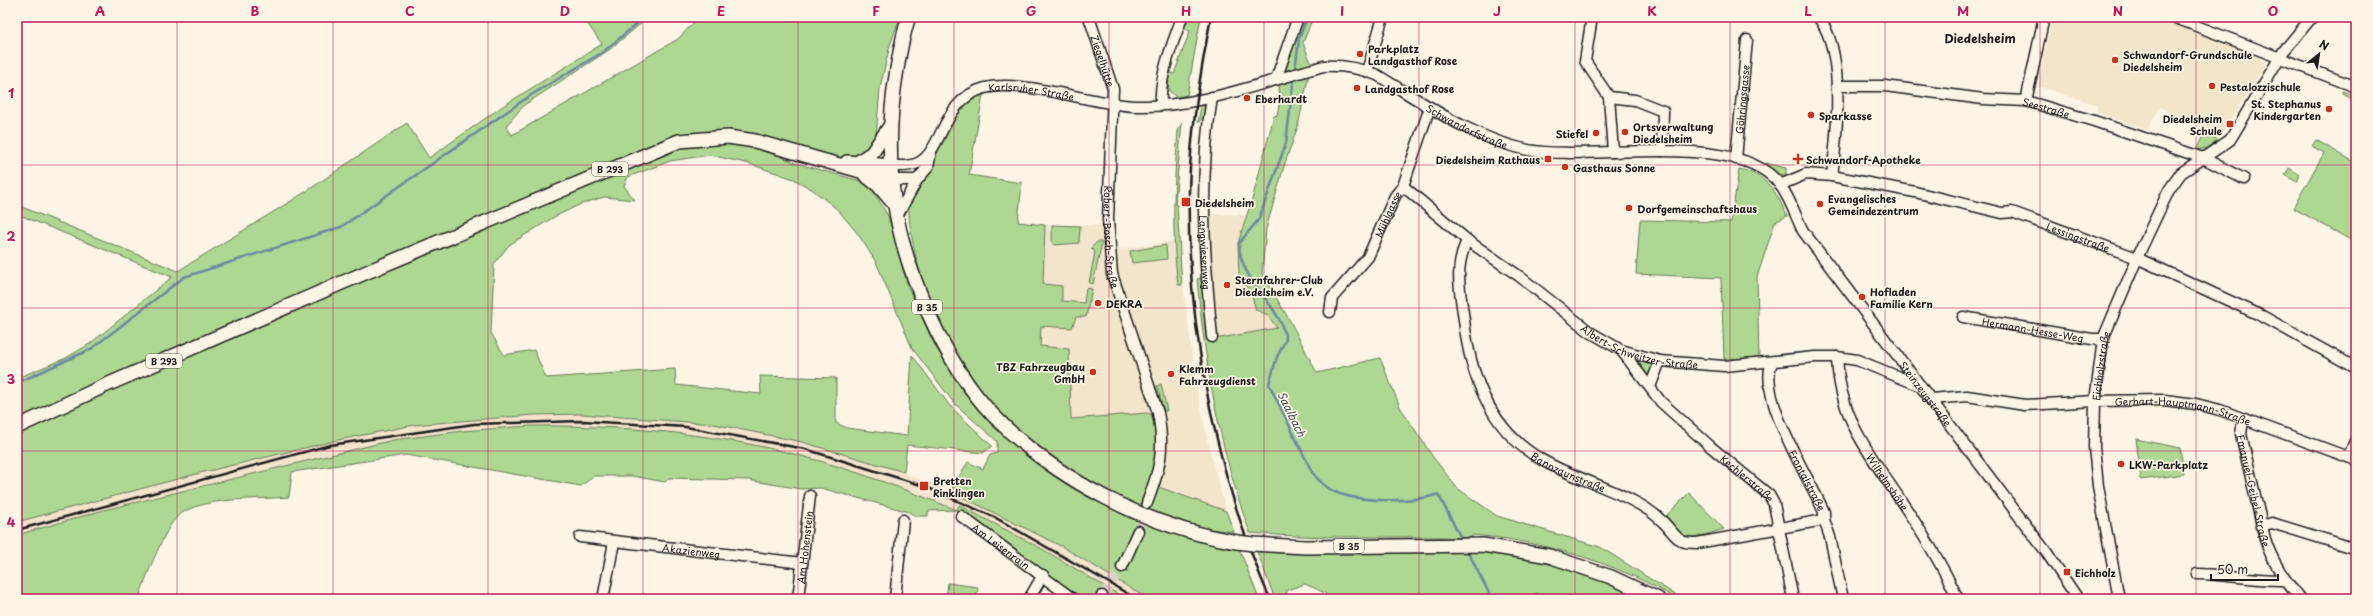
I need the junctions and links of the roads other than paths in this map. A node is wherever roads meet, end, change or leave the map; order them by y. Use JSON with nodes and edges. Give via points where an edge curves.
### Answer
{"nodes":[{"id":1,"x":909,"y":17,"type":"edge"},
{"id":2,"x":1089,"y":17,"type":"edge"},
{"id":3,"x":1182,"y":17,"type":"edge"},
{"id":4,"x":1298,"y":17,"type":"edge"},
{"id":5,"x":1383,"y":17,"type":"edge"},
{"id":6,"x":1592,"y":17,"type":"edge"},
{"id":7,"x":1818,"y":17,"type":"edge"},
{"id":8,"x":2044,"y":17,"type":"edge"},
{"id":9,"x":2173,"y":17,"type":"edge"},
{"id":10,"x":2312,"y":17,"type":"edge"},
{"id":11,"x":1747,"y":40,"type":"dead end"},
{"id":12,"x":2279,"y":58,"type":"junction"},
{"id":13,"x":1367,"y":71,"type":"junction"},
{"id":14,"x":1276,"y":80,"type":"junction"},
{"id":15,"x":1836,"y":86,"type":"junction"},
{"id":16,"x":2356,"y":87,"type":"edge"},
{"id":17,"x":1212,"y":97,"type":"junction"},
{"id":18,"x":1609,"y":97,"type":"junction"},
{"id":19,"x":2026,"y":101,"type":"junction"},
{"id":20,"x":1113,"y":104,"type":"junction"},
{"id":21,"x":1161,"y":105,"type":"junction"},
{"id":22,"x":1430,"y":107,"type":"junction"},
{"id":23,"x":890,"y":126,"type":"junction"},
{"id":24,"x":931,"y":149,"type":"junction"},
{"id":25,"x":1662,"y":151,"type":"junction"},
{"id":26,"x":1613,"y":152,"type":"junction"},
{"id":27,"x":2203,"y":158,"type":"junction"},
{"id":28,"x":1736,"y":159,"type":"junction"},
{"id":29,"x":891,"y":166,"type":"junction"},
{"id":30,"x":860,"y":168,"type":"junction"},
{"id":31,"x":1832,"y":176,"type":"junction"},
{"id":32,"x":2244,"y":178,"type":"dead end"},
{"id":33,"x":892,"y":180,"type":"junction"},
{"id":34,"x":917,"y":180,"type":"junction"},
{"id":35,"x":1780,"y":185,"type":"junction"},
{"id":36,"x":1402,"y":186,"type":"junction"},
{"id":37,"x":896,"y":210,"type":"junction"},
{"id":38,"x":1467,"y":240,"type":"junction"},
{"id":39,"x":2137,"y":258,"type":"junction"},
{"id":40,"x":1330,"y":312,"type":"dead end"},
{"id":41,"x":1963,"y":317,"type":"dead end"},
{"id":42,"x":1212,"y":337,"type":"dead end"},
{"id":43,"x":2103,"y":339,"type":"junction"},
{"id":44,"x":1621,"y":350,"type":"junction"},
{"id":45,"x":1837,"y":357,"type":"junction"},
{"id":46,"x":1660,"y":361,"type":"junction"},
{"id":47,"x":1772,"y":362,"type":"junction"},
{"id":48,"x":2356,"y":368,"type":"edge"},
{"id":49,"x":1650,"y":386,"type":"junction"},
{"id":50,"x":1921,"y":386,"type":"junction"},
{"id":51,"x":1931,"y":399,"type":"junction"},
{"id":52,"x":2095,"y":401,"type":"junction"},
{"id":53,"x":2243,"y":420,"type":"junction"},
{"id":54,"x":17,"y":427,"type":"edge"},
{"id":55,"x":2356,"y":439,"type":"edge"},
{"id":56,"x":2352,"y":459,"type":"edge"},
{"id":57,"x":810,"y":496,"type":"dead end"},
{"id":58,"x":1147,"y":503,"type":"tunnel mouth"},
{"id":59,"x":961,"y":516,"type":"dead end"},
{"id":60,"x":904,"y":520,"type":"dead end"},
{"id":61,"x":1824,"y":520,"type":"junction"},
{"id":62,"x":2261,"y":526,"type":"junction"},
{"id":63,"x":1779,"y":528,"type":"junction"},
{"id":64,"x":1138,"y":531,"type":"tunnel mouth"},
{"id":65,"x":580,"y":537,"type":"dead end"},
{"id":66,"x":614,"y":542,"type":"junction"},
{"id":67,"x":2356,"y":549,"type":"edge"},
{"id":68,"x":802,"y":563,"type":"junction"},
{"id":69,"x":1122,"y":567,"type":"tunnel mouth"},
{"id":70,"x":2197,"y":574,"type":"dead end"},
{"id":71,"x":1043,"y":575,"type":"junction"},
{"id":72,"x":2285,"y":580,"type":"junction"},
{"id":73,"x":603,"y":599,"type":"edge"},
{"id":74,"x":798,"y":599,"type":"edge"},
{"id":75,"x":895,"y":599,"type":"edge"},
{"id":76,"x":1029,"y":599,"type":"edge"},
{"id":77,"x":1073,"y":599,"type":"edge"},
{"id":78,"x":1658,"y":599,"type":"edge"},
{"id":79,"x":1793,"y":599,"type":"edge"},
{"id":80,"x":1843,"y":599,"type":"edge"},
{"id":81,"x":1958,"y":599,"type":"edge"},
{"id":82,"x":2078,"y":599,"type":"edge"},
{"id":83,"x":2119,"y":599,"type":"edge"},
{"id":84,"x":2300,"y":599,"type":"edge"}],
"edges":[{"from":1,"to":23,"type":"main road","number":"B 35","via":[[901,46]]},
{"from":2,"to":20,"type":"street","name":"Ziegelhütte","via":[[1113,90]]},
{"from":3,"to":21,"type":"street","via":[[1161,85]]},
{"from":4,"to":14,"type":"street"},
{"from":5,"to":13,"type":"street"},
{"from":6,"to":18,"type":"street","via":[[1586,61]]},
{"from":7,"to":15,"type":"street","via":[[1834,50]]},
{"from":8,"to":19,"type":"street"},
{"from":9,"to":12,"type":"street"},
{"from":10,"to":12,"type":"street","name":"Eichholzstraße","via":[[2290,41]]},
{"from":11,"to":28,"type":"street","name":"Göhringsgasse"},
{"from":12,"to":16,"type":"street"},
{"from":12,"to":27,"type":"street","name":"Eichholzstraße","via":[[2230,140]]},
{"from":13,"to":14,"type":"street","name":"Schwandorfstraße","via":[[1343,65],[1310,70]]},
{"from":13,"to":22,"type":"street","name":"Schwandorfstraße"},
{"from":14,"to":17,"type":"street","name":"Schwandorfstraße"},
{"from":15,"to":19,"type":"street","name":"Seestraße","via":[[1886,86],[1983,99]]},
{"from":15,"to":31,"type":"street"},
{"from":17,"to":21,"type":"street","name":"Schwandorfstraße"},
{"from":17,"to":42,"type":"street","name":"Langwiesenweg","via":[[1205,153],[1203,207]]},
{"from":18,"to":25,"type":"street","via":[[1635,100],[1664,111]]},
{"from":18,"to":26,"type":"street"},
{"from":19,"to":27,"type":"street","name":"Seestraße"},
{"from":20,"to":21,"type":"street","name":"Karlsruher Straße"},
{"from":20,"to":24,"type":"street","name":"Karlsruher Straße","via":[[1012,87],[984,88],[954,109]]},
{"from":20,"to":58,"type":"street","name":"Robert-Bosch-Straße","via":[[1108,218],[1112,274],[1158,413],[1161,431],[1160,468]]},
{"from":22,"to":26,"type":"street","name":"Schwandorfstraße","via":[[1486,136],[1522,148],[1561,153]]},
{"from":22,"to":36,"type":"street","name":"Mühlgasse"},
{"from":23,"to":29,"type":"main road","number":"B 35"},
{"from":23,"to":30,"type":"main road"},
{"from":24,"to":29,"type":"street","name":"Karlsruher Straße","via":[[926,158],[917,164]]},
{"from":24,"to":34,"type":"street","name":"Karlsruher Straße","via":[[928,167]]},
{"from":25,"to":26,"type":"street","name":"Schwandorfstraße"},
{"from":25,"to":28,"type":"street","name":"Schwandorfstraße","via":[[1704,153]]},
{"from":27,"to":32,"type":"street","name":"Seestraße"},
{"from":27,"to":39,"type":"street","name":"Eichholzstraße","via":[[2181,173],[2169,190]]},
{"from":28,"to":35,"type":"street","name":"Schwandorfstraße","via":[[1759,168]]},
{"from":29,"to":30,"type":"main road","number":"B 293"},
{"from":29,"to":33,"type":"main road","number":"B 35"},
{"from":30,"to":33,"type":"main road","number":"B 293"},
{"from":30,"to":37,"type":"main road","number":"B 293","via":[[879,186]]},
{"from":30,"to":54,"type":"main road","number":"B 293","via":[[728,137],[679,141],[367,272],[102,387]]},
{"from":31,"to":35,"type":"street","name":"Lessingstraße","via":[[1806,174]]},
{"from":31,"to":39,"type":"street","name":"Lessingstraße","via":[[1915,192],[2002,213],[2012,212]]},
{"from":33,"to":34,"type":"street"},
{"from":33,"to":37,"type":"main road","number":"B 35"},
{"from":34,"to":37,"type":"street","name":"Karlsruher Straße"},
{"from":35,"to":50,"type":"street","name":"Steinzeugstraße","via":[[1803,231]]},
{"from":36,"to":38,"type":"street","name":"Albert-Schweitzer-Straße"},
{"from":36,"to":40,"type":"street","name":"Mühlgasse","via":[[1368,257],[1332,298]]},
{"from":37,"to":78,"type":"main road","number":"B 35","bridge":true,"via":[[917,282],[936,328],[958,370],[993,415],[1043,458],[1079,482],[1131,510],[1192,533],[1253,544],[1305,547],[1483,544],[1549,556],[1575,564],[1611,577]]},
{"from":38,"to":44,"type":"street","name":"Albert-Schweitzer-Straße","via":[[1519,276],[1590,332]]},
{"from":38,"to":63,"type":"street","name":"Bannzaunstraße","via":[[1459,262],[1466,341],[1488,405],[1505,431],[1517,443],[1542,460],[1634,501],[1663,522],[1684,542],[1697,543]]},
{"from":39,"to":43,"type":"street","name":"Eichholzstraße"},
{"from":39,"to":48,"type":"street","name":"Lessingstraße","via":[[2262,316]]},
{"from":41,"to":43,"type":"street","name":"Hermann-Hesse-Weg"},
{"from":43,"to":52,"type":"street","name":"Eichholzstraße"},
{"from":44,"to":46,"type":"street","name":"Albert-Schweitzer-Straße"},
{"from":44,"to":49,"type":"street","name":"Kechlerstraße"},
{"from":45,"to":47,"type":"street","name":"Albert-Schweitzer-Straße"},
{"from":45,"to":50,"type":"street","name":"Albert-Schweitzer-Straße","via":[[1857,360]]},
{"from":45,"to":81,"type":"street","name":"Wilhelmshöhe","via":[[1838,380],[1847,414],[1870,456],[1940,560]]},
{"from":46,"to":47,"type":"street","name":"Albert-Schweitzer-Straße","via":[[1724,366]]},
{"from":46,"to":49,"type":"street"},
{"from":47,"to":61,"type":"street","name":"Frontalstraße","via":[[1768,371],[1769,381],[1781,423],[1824,512]]},
{"from":49,"to":63,"type":"street","name":"Kechlerstraße","via":[[1661,402],[1710,447],[1769,495],[1774,504]]},
{"from":50,"to":51,"type":"street","name":"Steinzeugstraße"},
{"from":51,"to":52,"type":"street","name":"Gerhart-Hauptmann-Straße","via":[[1967,396],[2025,405]]},
{"from":51,"to":82,"type":"street","name":"Steinzeugstraße","via":[[2047,553]]},
{"from":52,"to":53,"type":"street","name":"Gerhart-Hauptmann-Straße","via":[[2164,400],[2189,403],[2220,410]]},
{"from":52,"to":83,"type":"street","name":"Eichholzstraße","via":[[2094,447],[2098,486]]},
{"from":53,"to":56,"type":"street","name":"Gerhart-Hauptmann-Straße"},
{"from":53,"to":62,"type":"street","name":"Emanuel-Geibel-Straße","via":[[2241,434]]},
{"from":55,"to":56,"type":"street"},
{"from":57,"to":68,"type":"street","name":"Am Hohenstein"},
{"from":59,"to":71,"type":"street","name":"Am Leisenrain"},
{"from":60,"to":75,"type":"street"},
{"from":61,"to":63,"type":"street","name":"Bannzaunstraße"},
{"from":61,"to":80,"type":"street","name":"Frontalstraße"},
{"from":62,"to":67,"type":"street","via":[[2272,523]]},
{"from":62,"to":72,"type":"street","name":"Emanuel-Geibel-Straße","via":[[2270,554]]},
{"from":63,"to":79,"type":"street","name":"Kechlerstraße"},
{"from":64,"to":69,"type":"street"},
{"from":65,"to":66,"type":"street","name":"Akazienweg"},
{"from":66,"to":68,"type":"street","name":"Akazienweg"},
{"from":66,"to":73,"type":"street"},
{"from":68,"to":74,"type":"street","name":"Am Hohenstein"},
{"from":70,"to":72,"type":"street","via":[[2216,574],[2261,581]]},
{"from":71,"to":76,"type":"street","name":"Am Leisenrain"},
{"from":71,"to":77,"type":"street","name":"Am Leisenrain"},
{"from":72,"to":84,"type":"street","name":"Emanuel-Geibel-Straße"}]}
